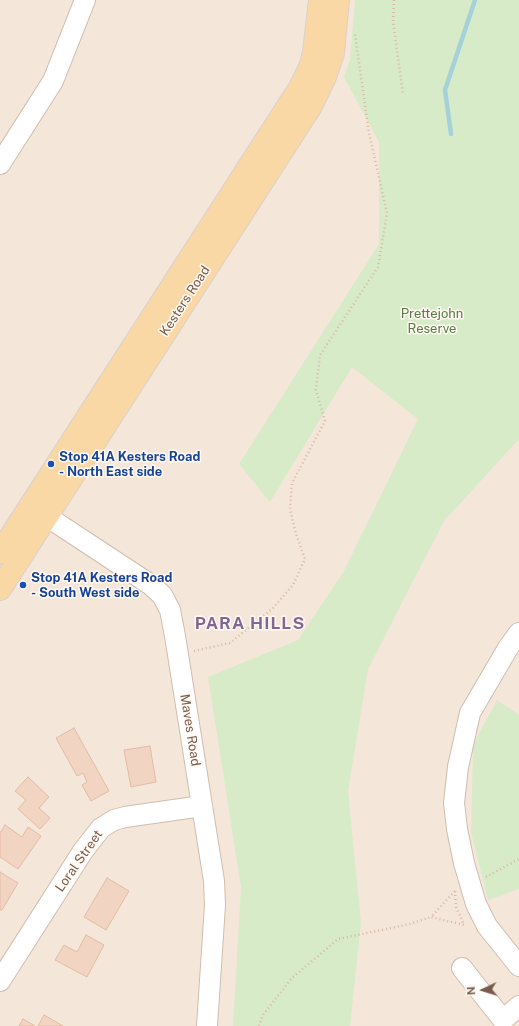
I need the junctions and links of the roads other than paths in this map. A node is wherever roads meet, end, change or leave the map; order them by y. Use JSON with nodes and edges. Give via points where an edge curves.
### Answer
{"nodes":[{"id":1,"x":85,"y":0,"type":"edge"},
{"id":2,"x":320,"y":0,"type":"edge"},
{"id":3,"x":338,"y":0,"type":"edge"},
{"id":4,"x":0,"y":164,"type":"edge"},
{"id":5,"x":38,"y":511,"type":"junction"},
{"id":6,"x":0,"y":553,"type":"edge"},
{"id":7,"x":0,"y":589,"type":"edge"},
{"id":8,"x":519,"y":633,"type":"edge"},
{"id":9,"x":202,"y":806,"type":"junction"},
{"id":10,"x":519,"y":966,"type":"edge"},
{"id":11,"x":462,"y":968,"type":"dead end"},
{"id":12,"x":0,"y":981,"type":"edge"},
{"id":13,"x":519,"y":1006,"type":"edge"},
{"id":14,"x":505,"y":1023,"type":"edge"},
{"id":15,"x":207,"y":1026,"type":"edge"}],
"edges":[{"from":1,"to":4,"type":"street","via":[[53,81]]},
{"from":2,"to":5,"type":"main road","name":"Kesters Road","via":[[314,52],[302,86]]},
{"from":3,"to":5,"type":"main road","name":"Kesters Road","via":[[333,53],[311,106]]},
{"from":5,"to":6,"type":"main road","name":"Kesters Road"},
{"from":5,"to":7,"type":"main road","name":"Kesters Road"},
{"from":5,"to":9,"type":"street","name":"Maves Road","via":[[151,584],[162,595],[170,610]]},
{"from":8,"to":10,"type":"street","via":[[470,713],[458,767],[454,804],[464,863],[476,904],[487,926]]},
{"from":9,"to":12,"type":"street","name":"Loral Street","via":[[125,817],[101,828],[83,851]]},
{"from":9,"to":15,"type":"street","name":"Maves Road","via":[[215,905]]},
{"from":11,"to":14,"type":"street"},
{"from":13,"to":14,"type":"street"}]}
